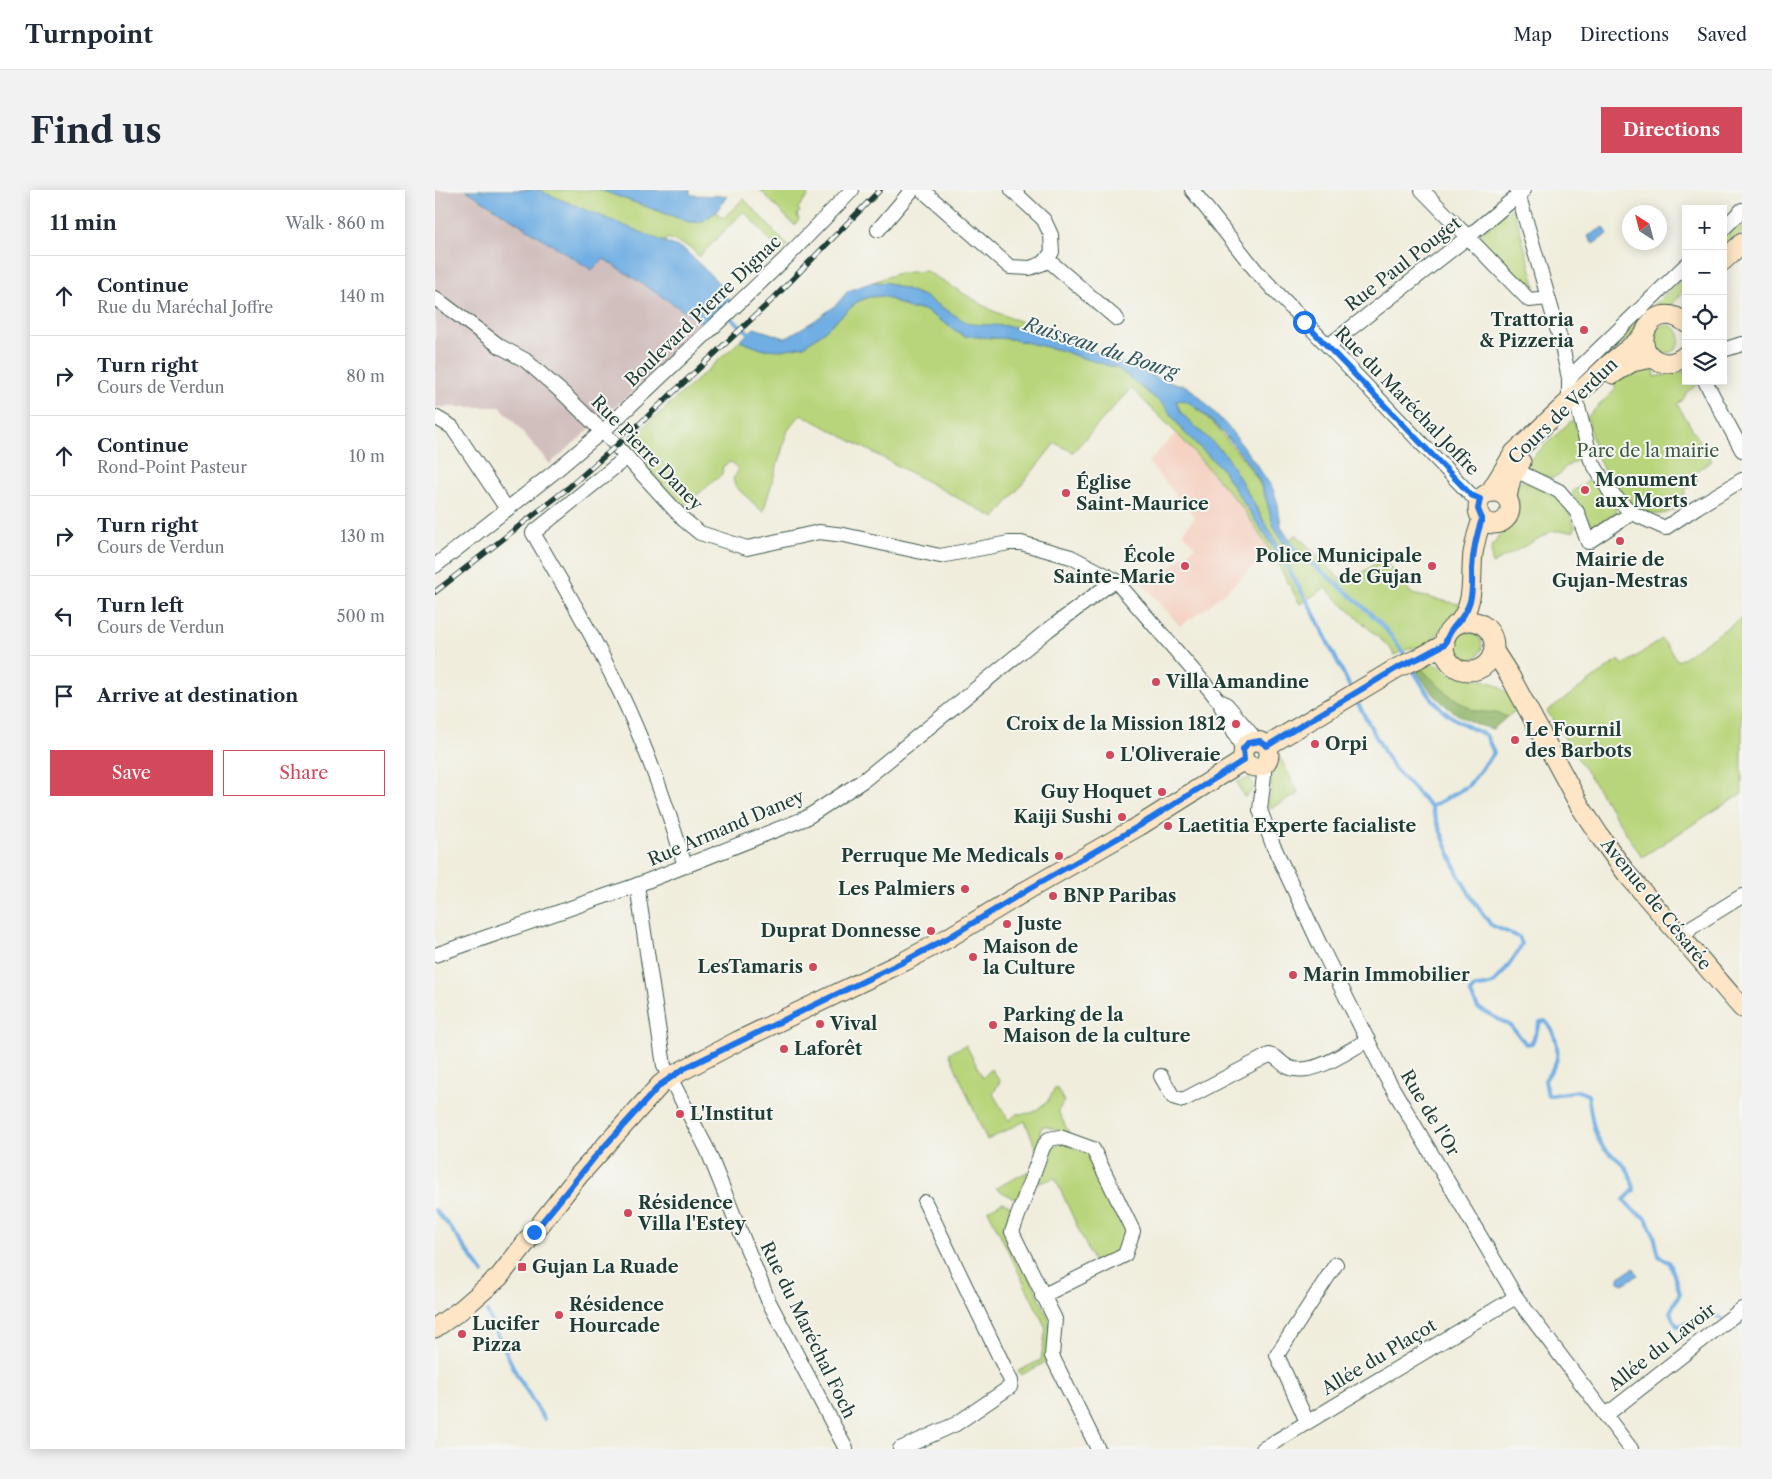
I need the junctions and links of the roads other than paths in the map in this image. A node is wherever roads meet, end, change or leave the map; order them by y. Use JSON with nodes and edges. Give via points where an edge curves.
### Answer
{"nodes":[{"id":1,"x":852,"y":190,"type":"edge"},
{"id":2,"x":913,"y":190,"type":"edge"},
{"id":3,"x":921,"y":190,"type":"edge"},
{"id":4,"x":1013,"y":190,"type":"edge"},
{"id":5,"x":1192,"y":190,"type":"edge"},
{"id":6,"x":1423,"y":190,"type":"edge"},
{"id":7,"x":1520,"y":192,"type":"edge"},
{"id":8,"x":1742,"y":210,"type":"edge"},
{"id":9,"x":1727,"y":225,"type":"edge"},
{"id":10,"x":878,"y":230,"type":"dead end"},
{"id":11,"x":1468,"y":237,"type":"junction"},
{"id":12,"x":1742,"y":243,"type":"edge"},
{"id":13,"x":1727,"y":257,"type":"edge"},
{"id":14,"x":1047,"y":259,"type":"junction"},
{"id":15,"x":1682,"y":269,"type":"edge"},
{"id":16,"x":435,"y":298,"type":"edge"},
{"id":17,"x":1548,"y":298,"type":"junction"},
{"id":18,"x":1682,"y":314,"type":"edge"},
{"id":19,"x":1117,"y":318,"type":"dead end"},
{"id":20,"x":1643,"y":337,"type":"junction"},
{"id":21,"x":1742,"y":344,"type":"edge"},
{"id":22,"x":1327,"y":346,"type":"junction"},
{"id":23,"x":1727,"y":349,"type":"edge"},
{"id":24,"x":1653,"y":358,"type":"junction"},
{"id":25,"x":1682,"y":358,"type":"edge"},
{"id":26,"x":1576,"y":373,"type":"junction"},
{"id":27,"x":1707,"y":385,"type":"edge"},
{"id":28,"x":1573,"y":404,"type":"junction"},
{"id":29,"x":435,"y":417,"type":"edge"},
{"id":30,"x":603,"y":432,"type":"junction"},
{"id":31,"x":1742,"y":450,"type":"edge"},
{"id":32,"x":627,"y":457,"type":"junction"},
{"id":33,"x":1515,"y":470,"type":"junction"},
{"id":34,"x":1742,"y":480,"type":"edge"},
{"id":35,"x":1492,"y":496,"type":"junction"},
{"id":36,"x":507,"y":510,"type":"junction"},
{"id":37,"x":1632,"y":513,"type":"junction"},
{"id":38,"x":1488,"y":522,"type":"junction"},
{"id":39,"x":435,"y":566,"type":"edge"},
{"id":40,"x":1115,"y":580,"type":"junction"},
{"id":41,"x":1458,"y":624,"type":"junction"},
{"id":42,"x":1483,"y":625,"type":"junction"},
{"id":43,"x":1493,"y":651,"type":"junction"},
{"id":44,"x":1447,"y":652,"type":"junction"},
{"id":45,"x":1478,"y":669,"type":"junction"},
{"id":46,"x":1517,"y":690,"type":"junction"},
{"id":47,"x":1252,"y":749,"type":"junction"},
{"id":48,"x":1264,"y":765,"type":"joint"},
{"id":49,"x":685,"y":866,"type":"junction"},
{"id":50,"x":637,"y":885,"type":"junction"},
{"id":51,"x":1742,"y":896,"type":"edge"},
{"id":52,"x":1683,"y":938,"type":"junction"},
{"id":53,"x":435,"y":955,"type":"edge"},
{"id":54,"x":1742,"y":1008,"type":"edge"},
{"id":55,"x":1368,"y":1040,"type":"junction"},
{"id":56,"x":1161,"y":1076,"type":"dead end"},
{"id":57,"x":670,"y":1077,"type":"junction"},
{"id":58,"x":925,"y":1202,"type":"dead end"},
{"id":59,"x":1336,"y":1264,"type":"dead end"},
{"id":60,"x":1042,"y":1296,"type":"junction"},
{"id":61,"x":1515,"y":1297,"type":"junction"},
{"id":62,"x":1739,"y":1311,"type":"edge"},
{"id":63,"x":435,"y":1328,"type":"edge"},
{"id":64,"x":1606,"y":1415,"type":"junction"},
{"id":65,"x":1307,"y":1422,"type":"junction"},
{"id":66,"x":846,"y":1449,"type":"edge"},
{"id":67,"x":900,"y":1449,"type":"edge"},
{"id":68,"x":1098,"y":1449,"type":"edge"},
{"id":69,"x":1263,"y":1449,"type":"edge"},
{"id":70,"x":1631,"y":1449,"type":"edge"}],
"edges":[{"from":1,"to":30,"type":"street","name":"Boulevard Pierre Dignac","via":[[738,305]]},
{"from":2,"to":10,"type":"street"},
{"from":3,"to":14,"type":"street","via":[[1010,267],[1030,268]]},
{"from":4,"to":14,"type":"street","via":[[1044,220],[1051,235],[1052,252]]},
{"from":5,"to":22,"type":"street","name":"Rue du Maréchal Joffre","via":[[1257,272]]},
{"from":6,"to":11,"type":"street"},
{"from":7,"to":11,"type":"street","name":"Rue Paul Pouget"},
{"from":7,"to":17,"type":"street"},
{"from":8,"to":9,"type":"street"},
{"from":11,"to":17,"type":"street","via":[[1529,300]]},
{"from":11,"to":22,"type":"street","name":"Rue Paul Pouget"},
{"from":12,"to":13,"type":"main road"},
{"from":14,"to":19,"type":"street"},
{"from":15,"to":26,"type":"street"},
{"from":16,"to":30,"type":"street","name":"Rue Pierre Daney","via":[[501,347],[525,360]]},
{"from":17,"to":26,"type":"street"},
{"from":18,"to":20,"type":"main road","name":"Cours de Verdun","via":[[1656,318],[1645,329]]},
{"from":20,"to":24,"type":"main road","via":[[1647,352]]},
{"from":20,"to":26,"type":"main road","name":"Cours de Verdun"},
{"from":21,"to":23,"type":"street"},
{"from":22,"to":35,"type":"street","name":"Rue du Maréchal Joffre","via":[[1471,495]]},
{"from":24,"to":25,"type":"main road","via":[[1672,363]]},
{"from":24,"to":28,"type":"main road","name":"Cours de Verdun","via":[[1632,362]]},
{"from":26,"to":28,"type":"main road","name":"Cours de Verdun"},
{"from":27,"to":31,"type":"street"},
{"from":28,"to":33,"type":"main road","name":"Cours de Verdun"},
{"from":28,"to":35,"type":"main road","name":"Cours de Verdun","via":[[1514,453]]},
{"from":28,"to":37,"type":"street","via":[[1591,460],[1610,492]]},
{"from":29,"to":36,"type":"street","via":[[452,427]]},
{"from":30,"to":32,"type":"street","name":"Rue Pierre Daney"},
{"from":30,"to":36,"type":"street","name":"Boulevard Pierre Dignac"},
{"from":32,"to":40,"type":"street","name":"Rue Pierre Daney","via":[[684,520],[700,532],[747,548],[819,532],[940,556],[1021,543],[1071,557]]},
{"from":32,"to":49,"type":"street","via":[[533,533],[621,695],[663,794]]},
{"from":33,"to":35,"type":"main road","name":"Cours de Verdun","via":[[1511,479]]},
{"from":33,"to":37,"type":"street","via":[[1559,491],[1577,512],[1588,542]]},
{"from":34,"to":37,"type":"street","via":[[1665,528]]},
{"from":35,"to":38,"type":"main road","via":[[1478,509]]},
{"from":35,"to":38,"type":"main road","via":[[1509,502],[1509,512],[1503,521]]},
{"from":36,"to":39,"type":"street","name":"Boulevard Pierre Dignac"},
{"from":38,"to":41,"type":"main road","via":[[1476,536],[1470,600]]},
{"from":38,"to":42,"type":"main road","via":[[1480,602]]},
{"from":40,"to":47,"type":"street","via":[[1217,699]]},
{"from":40,"to":49,"type":"street","name":"Rue Armand Daney","via":[[1048,630],[857,785],[806,818]]},
{"from":41,"to":42,"type":"main road","via":[[1475,622]]},
{"from":41,"to":44,"type":"main road","via":[[1447,636]]},
{"from":42,"to":43,"type":"main road","via":[[1492,636]]},
{"from":43,"to":45,"type":"main road","via":[[1491,659]]},
{"from":43,"to":46,"type":"main road","name":"Avenue de Césarée"},
{"from":44,"to":45,"type":"main road","via":[[1454,666],[1462,670]]},
{"from":44,"to":47,"type":"main road","via":[[1397,668]]},
{"from":45,"to":46,"type":"main road"},
{"from":46,"to":52,"type":"main road","name":"Avenue de Césarée","via":[[1583,811],[1627,874]]},
{"from":47,"to":48,"type":"main road","via":[[1246,763],[1253,767]]},
{"from":47,"to":57,"type":"main road","via":[[1139,826],[948,938]]},
{"from":48,"to":55,"type":"street","name":"Rue de l'Or","via":[[1261,810],[1273,846]]},
{"from":49,"to":50,"type":"street","name":"Rue Armand Daney"},
{"from":50,"to":53,"type":"street","name":"Rue Armand Daney"},
{"from":50,"to":57,"type":"street","name":"Rue du Maréchal Foch","via":[[661,1050]]},
{"from":51,"to":52,"type":"street","via":[[1693,927]]},
{"from":52,"to":54,"type":"main road","name":"Avenue de Césarée"},
{"from":55,"to":56,"type":"street","via":[[1315,1069],[1288,1067],[1276,1056],[1269,1055],[1183,1100],[1173,1097]]},
{"from":55,"to":61,"type":"street","name":"Rue de l'Or","via":[[1386,1077]]},
{"from":57,"to":63,"type":"main road","via":[[579,1174],[499,1277]]},
{"from":57,"to":66,"type":"street","name":"Rue du Maréchal Foch","via":[[707,1149],[768,1300]]},
{"from":58,"to":67,"type":"street","via":[[1011,1382],[1010,1387],[956,1424]]},
{"from":59,"to":65,"type":"street","via":[[1277,1355]]},
{"from":60,"to":60,"type":"street","via":[[1012,1232],[1043,1147],[1049,1139],[1060,1137],[1093,1149],[1133,1231],[1125,1255]]},
{"from":60,"to":68,"type":"street","via":[[1055,1319],[1052,1356]]},
{"from":61,"to":64,"type":"street","name":"Rue de l'Or"},
{"from":61,"to":65,"type":"street","name":"Allée du Plaçot"},
{"from":62,"to":64,"type":"street","name":"Allée du Lavoir"},
{"from":64,"to":70,"type":"street","name":"Rue de l'Or"},
{"from":65,"to":69,"type":"street","name":"Allée du Plaçot"}]}
